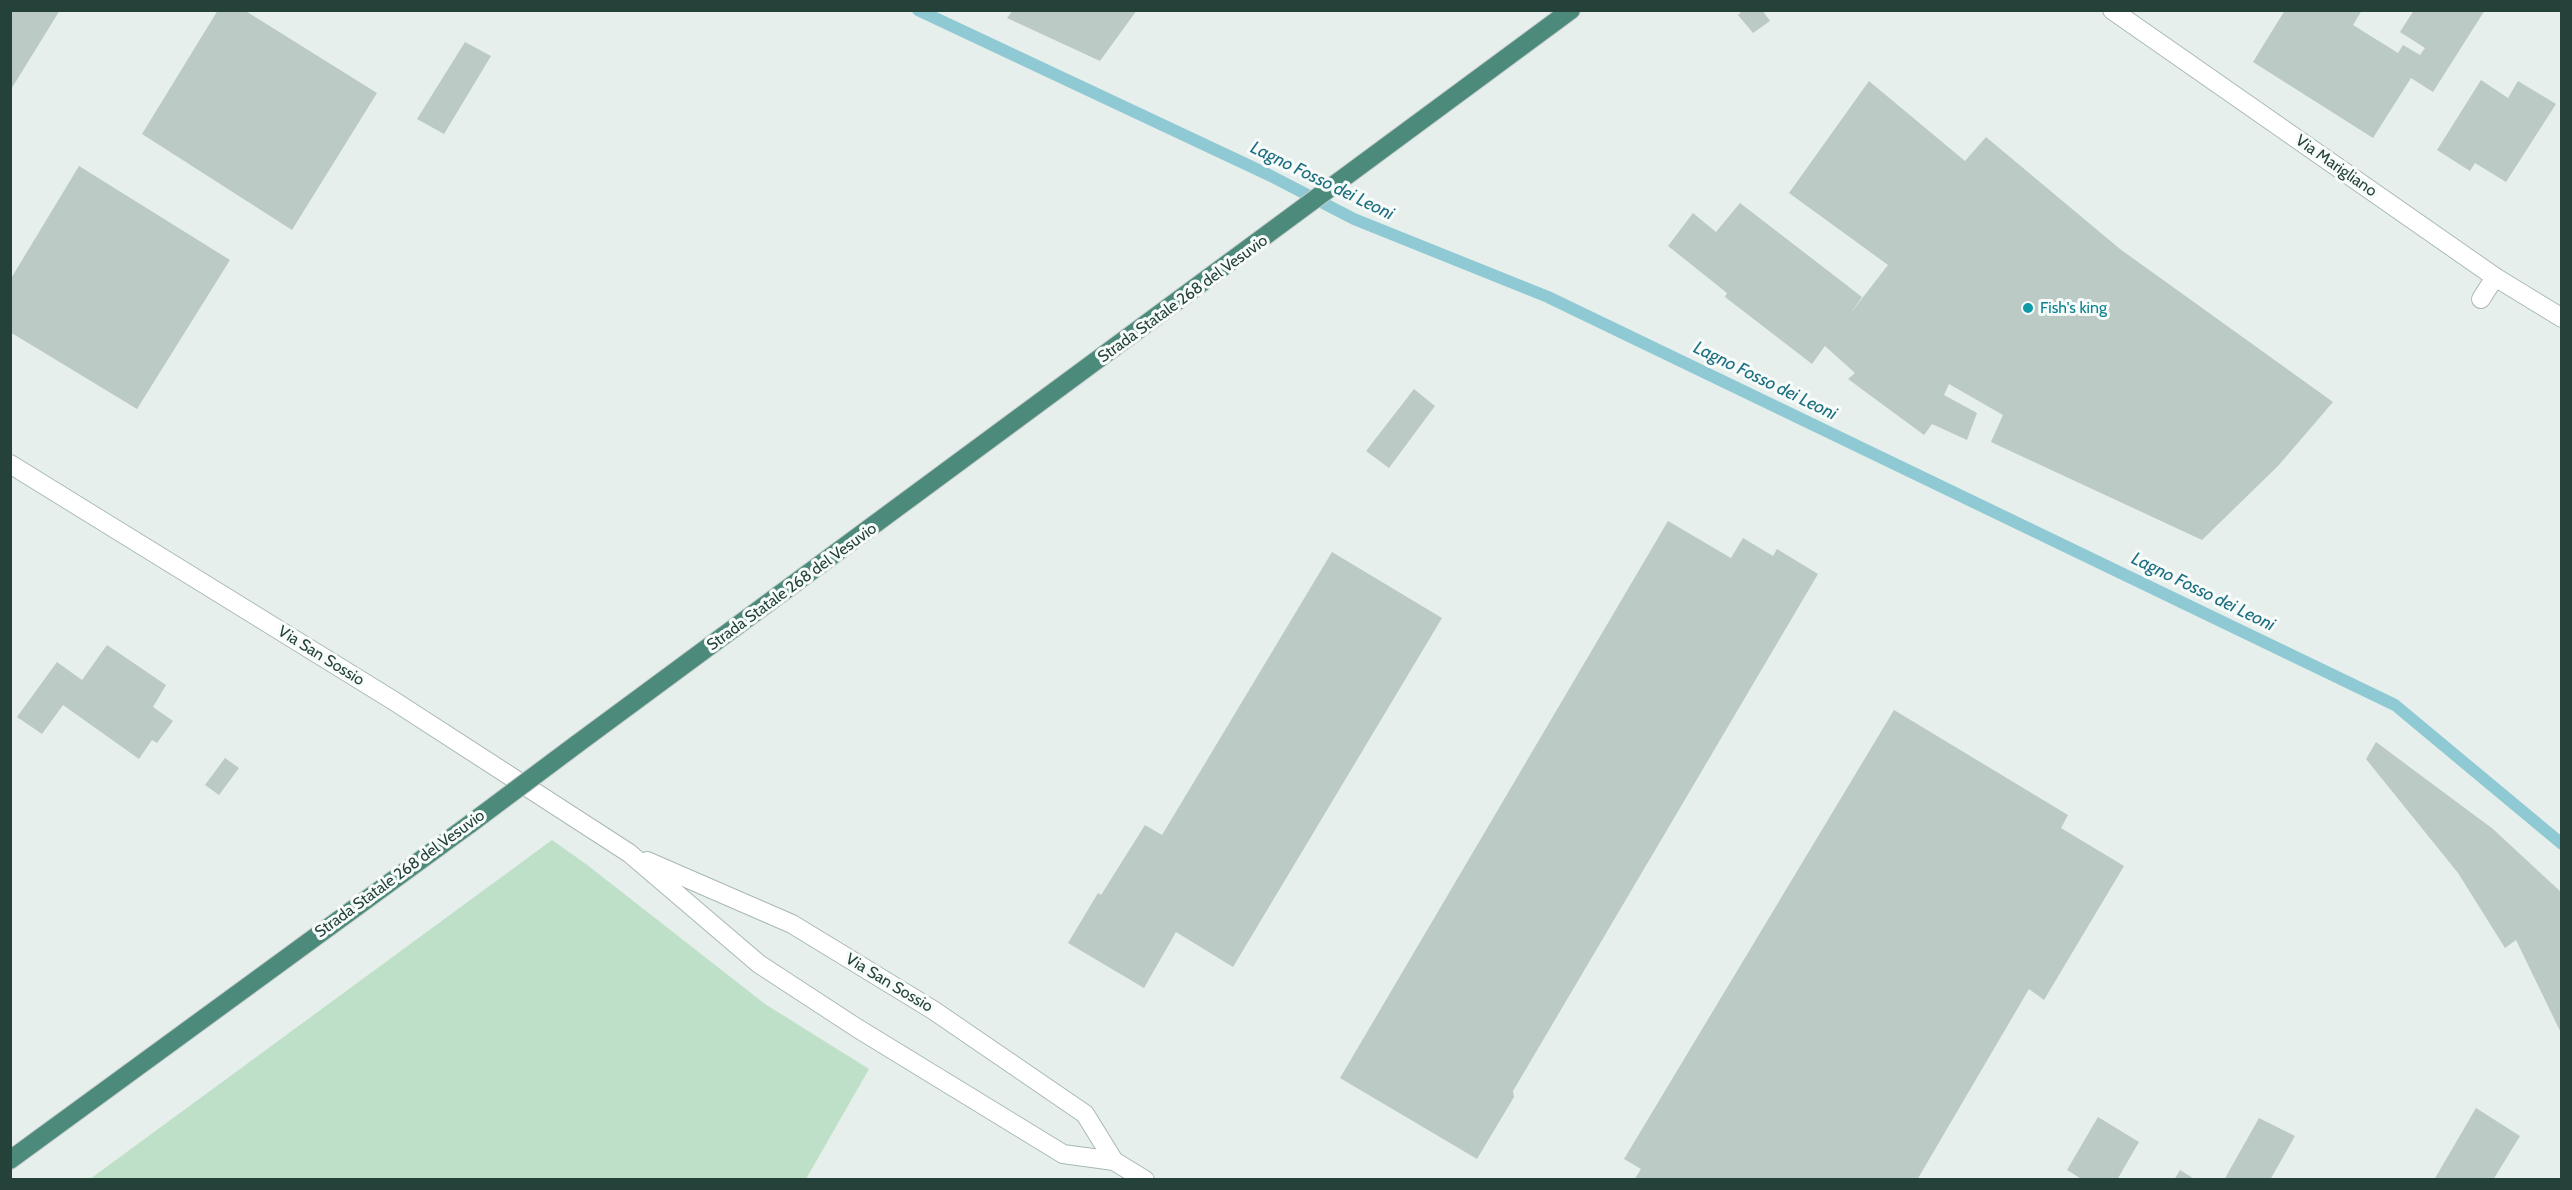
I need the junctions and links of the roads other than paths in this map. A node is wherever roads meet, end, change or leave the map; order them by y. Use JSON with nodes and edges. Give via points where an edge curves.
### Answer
{"nodes":[{"id":1,"x":1571,"y":10,"type":"edge"},
{"id":2,"x":2112,"y":10,"type":"edge"},
{"id":3,"x":2495,"y":277,"type":"junction"},
{"id":4,"x":2481,"y":299,"type":"dead end"},
{"id":5,"x":2562,"y":318,"type":"edge"},
{"id":6,"x":10,"y":464,"type":"edge"},
{"id":7,"x":629,"y":853,"type":"junction"},
{"id":8,"x":10,"y":1160,"type":"edge"},
{"id":9,"x":1114,"y":1161,"type":"junction"},
{"id":10,"x":1145,"y":1179,"type":"edge"}],
"edges":[{"from":1,"to":8,"type":"highway","name":"Strada Statale 268 del Vesuvio","bridge":true},
{"from":2,"to":3,"type":"street","name":"Via Marigliano"},
{"from":3,"to":4,"type":"street"},
{"from":3,"to":5,"type":"street","name":"Via Marigliano"},
{"from":6,"to":7,"type":"street","name":"Via San Sossio","via":[[394,701]]},
{"from":7,"to":9,"type":"street","name":"Via San Sossio","via":[[759,964],[856,1028],[1063,1154]]},
{"from":7,"to":9,"type":"street","name":"Via San Sossio","via":[[792,924],[933,1010],[1085,1114]]},
{"from":9,"to":10,"type":"street","name":"Via San Sossio"}]}
